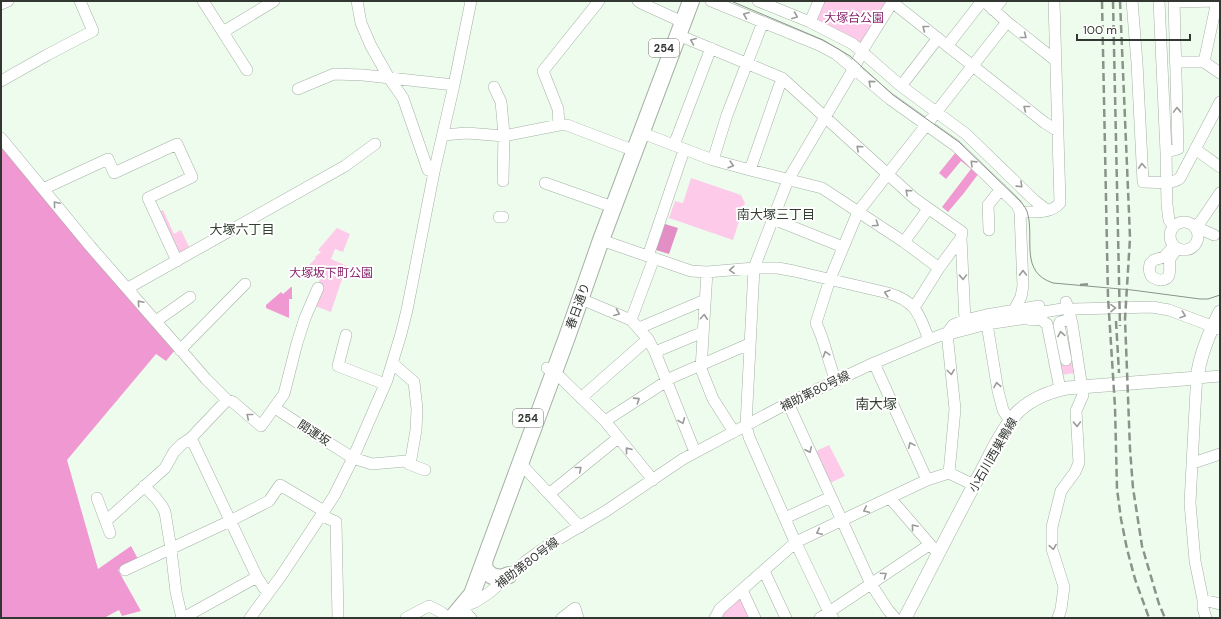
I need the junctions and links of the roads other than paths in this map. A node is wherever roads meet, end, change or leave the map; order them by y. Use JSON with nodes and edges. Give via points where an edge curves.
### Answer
{"nodes":[{"id":1,"x":8,"y":1,"type":"edge"},
{"id":2,"x":80,"y":1,"type":"edge"},
{"id":3,"x":203,"y":1,"type":"edge"},
{"id":4,"x":274,"y":1,"type":"edge"},
{"id":5,"x":357,"y":1,"type":"edge"},
{"id":6,"x":471,"y":1,"type":"edge"},
{"id":7,"x":599,"y":1,"type":"edge"},
{"id":8,"x":638,"y":1,"type":"edge"},
{"id":9,"x":682,"y":1,"type":"edge"},
{"id":10,"x":691,"y":1,"type":"edge"},
{"id":11,"x":711,"y":1,"type":"edge"},
{"id":12,"x":758,"y":1,"type":"edge"},
{"id":13,"x":819,"y":1,"type":"edge"},
{"id":14,"x":983,"y":1,"type":"edge"},
{"id":15,"x":1001,"y":1,"type":"edge"},
{"id":16,"x":1054,"y":1,"type":"edge"},
{"id":17,"x":1132,"y":1,"type":"edge"},
{"id":18,"x":1160,"y":1,"type":"edge"},
{"id":19,"x":1217,"y":1,"type":"edge"},
{"id":20,"x":1220,"y":1,"type":"edge"},
{"id":21,"x":892,"y":2,"type":"edge"},
{"id":22,"x":1174,"y":2,"type":"edge"},
{"id":23,"x":1,"y":4,"type":"edge"},
{"id":24,"x":776,"y":4,"type":"edge"},
{"id":25,"x":993,"y":10,"type":"junction"},
{"id":26,"x":676,"y":19,"type":"junction"},
{"id":27,"x":810,"y":22,"type":"junction"},
{"id":28,"x":1007,"y":22,"type":"junction"},
{"id":29,"x":766,"y":23,"type":"junction"},
{"id":30,"x":223,"y":32,"type":"junction"},
{"id":31,"x":678,"y":35,"type":"junction"},
{"id":32,"x":938,"y":38,"type":"junction"},
{"id":33,"x":947,"y":46,"type":"junction"},
{"id":34,"x":711,"y":48,"type":"junction"},
{"id":35,"x":862,"y":52,"type":"junction"},
{"id":36,"x":1055,"y":60,"type":"junction"},
{"id":37,"x":1176,"y":62,"type":"junction"},
{"id":38,"x":1204,"y":62,"type":"junction"},
{"id":39,"x":747,"y":63,"type":"junction"},
{"id":40,"x":973,"y":66,"type":"junction"},
{"id":41,"x":854,"y":68,"type":"junction"},
{"id":42,"x":247,"y":70,"type":"dead end"},
{"id":43,"x":1220,"y":73,"type":"edge"},
{"id":44,"x":388,"y":78,"type":"junction"},
{"id":45,"x":782,"y":78,"type":"junction"},
{"id":46,"x":1,"y":82,"type":"edge"},
{"id":47,"x":454,"y":85,"type":"junction"},
{"id":48,"x":901,"y":86,"type":"junction"},
{"id":49,"x":298,"y":88,"type":"dead end"},
{"id":50,"x":494,"y":88,"type":"dead end"},
{"id":51,"x":1220,"y":102,"type":"edge"},
{"id":52,"x":936,"y":112,"type":"junction"},
{"id":53,"x":824,"y":117,"type":"junction"},
{"id":54,"x":559,"y":125,"type":"junction"},
{"id":55,"x":926,"y":126,"type":"junction"},
{"id":56,"x":1058,"y":131,"type":"junction"},
{"id":57,"x":642,"y":133,"type":"junction"},
{"id":58,"x":443,"y":135,"type":"junction"},
{"id":59,"x":504,"y":136,"type":"junction"},
{"id":60,"x":1,"y":138,"type":"edge"},
{"id":61,"x":375,"y":144,"type":"dead end"},
{"id":62,"x":679,"y":148,"type":"junction"},
{"id":63,"x":1195,"y":149,"type":"junction"},
{"id":64,"x":630,"y":150,"type":"junction"},
{"id":65,"x":1166,"y":152,"type":"junction"},
{"id":66,"x":713,"y":160,"type":"junction"},
{"id":67,"x":1220,"y":167,"type":"edge"},
{"id":68,"x":750,"y":170,"type":"junction"},
{"id":69,"x":434,"y":172,"type":"junction"},
{"id":70,"x":888,"y":174,"type":"junction"},
{"id":71,"x":788,"y":180,"type":"junction"},
{"id":72,"x":503,"y":181,"type":"dead end"},
{"id":73,"x":1167,"y":182,"type":"junction"},
{"id":74,"x":545,"y":183,"type":"dead end"},
{"id":75,"x":43,"y":189,"type":"junction"},
{"id":76,"x":1001,"y":189,"type":"junction"},
{"id":77,"x":1220,"y":193,"type":"edge"},
{"id":78,"x":607,"y":205,"type":"junction"},
{"id":79,"x":928,"y":209,"type":"junction"},
{"id":80,"x":1047,"y":210,"type":"junction"},
{"id":81,"x":858,"y":212,"type":"junction"},
{"id":82,"x":1020,"y":212,"type":"junction"},
{"id":83,"x":773,"y":219,"type":"junction"},
{"id":84,"x":1173,"y":226,"type":"junction"},
{"id":85,"x":1196,"y":227,"type":"junction"},
{"id":86,"x":989,"y":230,"type":"dead end"},
{"id":87,"x":961,"y":235,"type":"junction"},
{"id":88,"x":1217,"y":235,"type":"edge"},
{"id":89,"x":601,"y":240,"type":"junction"},
{"id":90,"x":899,"y":240,"type":"junction"},
{"id":91,"x":1194,"y":246,"type":"junction"},
{"id":92,"x":843,"y":247,"type":"junction"},
{"id":93,"x":651,"y":257,"type":"junction"},
{"id":94,"x":177,"y":261,"type":"junction"},
{"id":95,"x":754,"y":268,"type":"junction"},
{"id":96,"x":939,"y":268,"type":"junction"},
{"id":97,"x":707,"y":272,"type":"junction"},
{"id":98,"x":830,"y":279,"type":"junction"},
{"id":99,"x":245,"y":284,"type":"dead end"},
{"id":100,"x":128,"y":288,"type":"junction"},
{"id":101,"x":318,"y":288,"type":"dead end"},
{"id":102,"x":190,"y":296,"type":"dead end"},
{"id":103,"x":581,"y":299,"type":"junction"},
{"id":104,"x":705,"y":300,"type":"junction"},
{"id":105,"x":912,"y":306,"type":"junction"},
{"id":106,"x":1068,"y":308,"type":"junction"},
{"id":107,"x":1014,"y":310,"type":"junction"},
{"id":108,"x":1053,"y":310,"type":"junction"},
{"id":109,"x":1220,"y":312,"type":"edge"},
{"id":110,"x":1027,"y":318,"type":"junction"},
{"id":111,"x":965,"y":320,"type":"junction"},
{"id":112,"x":156,"y":321,"type":"junction"},
{"id":113,"x":1072,"y":323,"type":"junction"},
{"id":114,"x":635,"y":324,"type":"junction"},
{"id":115,"x":987,"y":324,"type":"junction"},
{"id":116,"x":1047,"y":324,"type":"junction"},
{"id":117,"x":1216,"y":327,"type":"edge"},
{"id":118,"x":703,"y":333,"type":"junction"},
{"id":119,"x":947,"y":333,"type":"junction"},
{"id":120,"x":346,"y":336,"type":"dead end"},
{"id":121,"x":648,"y":339,"type":"junction"},
{"id":122,"x":929,"y":340,"type":"junction"},
{"id":123,"x":750,"y":344,"type":"junction"},
{"id":124,"x":180,"y":350,"type":"junction"},
{"id":125,"x":1076,"y":350,"type":"junction"},
{"id":126,"x":655,"y":352,"type":"junction"},
{"id":127,"x":1054,"y":357,"type":"junction"},
{"id":128,"x":1066,"y":360,"type":"junction"},
{"id":129,"x":392,"y":363,"type":"junction"},
{"id":130,"x":874,"y":363,"type":"junction"},
{"id":131,"x":701,"y":365,"type":"junction"},
{"id":132,"x":550,"y":370,"type":"junction"},
{"id":133,"x":1220,"y":376,"type":"edge"},
{"id":134,"x":1197,"y":378,"type":"junction"},
{"id":135,"x":836,"y":380,"type":"junction"},
{"id":136,"x":666,"y":381,"type":"junction"},
{"id":137,"x":385,"y":384,"type":"junction"},
{"id":138,"x":1082,"y":386,"type":"junction"},
{"id":139,"x":1060,"y":389,"type":"junction"},
{"id":140,"x":582,"y":398,"type":"junction"},
{"id":141,"x":227,"y":400,"type":"junction"},
{"id":142,"x":788,"y":403,"type":"junction"},
{"id":143,"x":275,"y":408,"type":"junction"},
{"id":144,"x":605,"y":421,"type":"junction"},
{"id":145,"x":1010,"y":421,"type":"junction"},
{"id":146,"x":746,"y":426,"type":"junction"},
{"id":147,"x":734,"y":432,"type":"junction"},
{"id":148,"x":191,"y":438,"type":"junction"},
{"id":149,"x":618,"y":438,"type":"junction"},
{"id":150,"x":695,"y":452,"type":"junction"},
{"id":151,"x":1220,"y":454,"type":"edge"},
{"id":152,"x":353,"y":458,"type":"junction"},
{"id":153,"x":406,"y":461,"type":"junction"},
{"id":154,"x":520,"y":463,"type":"junction"},
{"id":155,"x":1193,"y":463,"type":"junction"},
{"id":156,"x":425,"y":470,"type":"dead end"},
{"id":157,"x":948,"y":473,"type":"junction"},
{"id":158,"x":653,"y":480,"type":"junction"},
{"id":159,"x":928,"y":480,"type":"junction"},
{"id":160,"x":974,"y":485,"type":"junction"},
{"id":161,"x":144,"y":486,"type":"junction"},
{"id":162,"x":549,"y":494,"type":"junction"},
{"id":163,"x":831,"y":497,"type":"junction"},
{"id":164,"x":97,"y":498,"type":"dead end"},
{"id":165,"x":890,"y":498,"type":"junction"},
{"id":166,"x":323,"y":513,"type":"junction"},
{"id":167,"x":785,"y":518,"type":"junction"},
{"id":168,"x":106,"y":521,"type":"junction"},
{"id":169,"x":230,"y":521,"type":"junction"},
{"id":170,"x":841,"y":521,"type":"junction"},
{"id":171,"x":580,"y":527,"type":"junction"},
{"id":172,"x":110,"y":533,"type":"dead end"},
{"id":173,"x":796,"y":542,"type":"junction"},
{"id":174,"x":171,"y":549,"type":"junction"},
{"id":175,"x":934,"y":549,"type":"junction"},
{"id":176,"x":484,"y":562,"type":"junction"},
{"id":177,"x":125,"y":570,"type":"dead end"},
{"id":178,"x":764,"y":571,"type":"junction"},
{"id":179,"x":509,"y":575,"type":"junction"},
{"id":180,"x":257,"y":577,"type":"junction"},
{"id":181,"x":871,"y":584,"type":"junction"},
{"id":182,"x":742,"y":590,"type":"junction"},
{"id":183,"x":269,"y":592,"type":"junction"},
{"id":184,"x":1203,"y":600,"type":"junction"},
{"id":185,"x":1220,"y":604,"type":"edge"},
{"id":186,"x":458,"y":616,"type":"edge"},
{"id":187,"x":827,"y":616,"type":"edge"},
{"id":188,"x":183,"y":618,"type":"edge"},
{"id":189,"x":250,"y":618,"type":"edge"},
{"id":190,"x":338,"y":618,"type":"edge"},
{"id":191,"x":406,"y":618,"type":"edge"},
{"id":192,"x":562,"y":618,"type":"edge"},
{"id":193,"x":578,"y":618,"type":"edge"},
{"id":194,"x":715,"y":618,"type":"edge"},
{"id":195,"x":755,"y":618,"type":"edge"},
{"id":196,"x":786,"y":618,"type":"edge"},
{"id":197,"x":895,"y":618,"type":"edge"},
{"id":198,"x":905,"y":618,"type":"edge"},
{"id":199,"x":1058,"y":618,"type":"edge"},
{"id":200,"x":1206,"y":618,"type":"edge"}],
"edges":[{"from":1,"to":23,"type":"street"},
{"from":2,"to":46,"type":"street","via":[[93,31]]},
{"from":3,"to":30,"type":"street"},
{"from":4,"to":30,"type":"street"},
{"from":5,"to":44,"type":"street","via":[[361,23]]},
{"from":6,"to":47,"type":"street"},
{"from":7,"to":54,"type":"street","via":[[543,71],[558,109]]},
{"from":8,"to":26,"type":"street"},
{"from":9,"to":26,"type":"highway","name":"春日通り","number":"254"},
{"from":10,"to":31,"type":"highway","name":"春日通り","number":"254"},
{"from":29,"to":11,"type":"street","one_way":true},
{"from":12,"to":24,"type":"street"},
{"from":13,"to":27,"type":"street"},
{"from":14,"to":25,"type":"street"},
{"from":14,"to":33,"type":"street"},
{"from":15,"to":25,"type":"street"},
{"from":16,"to":36,"type":"street"},
{"from":73,"to":17,"type":"street","one_way":true,"via":[[1143,182]]},
{"from":18,"to":65,"type":"street"},
{"from":19,"to":20,"type":"street"},
{"from":19,"to":22,"type":"street"},
{"from":19,"to":38,"type":"street"},
{"from":32,"to":21,"type":"street","one_way":true},
{"from":21,"to":35,"type":"street"},
{"from":22,"to":37,"type":"street"},
{"from":24,"to":27,"type":"street","one_way":true},
{"from":24,"to":29,"type":"street"},
{"from":25,"to":28,"type":"street"},
{"from":26,"to":64,"type":"highway","name":"春日通り","number":"254","via":[[640,109]]},
{"from":27,"to":35,"type":"street","via":[[853,44]]},
{"from":28,"to":36,"type":"street","one_way":true},
{"from":28,"to":40,"type":"street"},
{"from":29,"to":39,"type":"street"},
{"from":29,"to":41,"type":"street","via":[[819,44]]},
{"from":30,"to":42,"type":"street"},
{"from":34,"to":31,"type":"street","one_way":true},
{"from":31,"to":57,"type":"highway","name":"春日通り","number":"254"},
{"from":32,"to":33,"type":"street"},
{"from":32,"to":48,"type":"street"},
{"from":33,"to":40,"type":"street"},
{"from":34,"to":39,"type":"street"},
{"from":34,"to":62,"type":"street"},
{"from":35,"to":41,"type":"street"},
{"from":35,"to":48,"type":"street"},
{"from":36,"to":56,"type":"street"},
{"from":37,"to":38,"type":"street"},
{"from":65,"to":37,"type":"street","one_way":true,"via":[[1178,150]]},
{"from":38,"to":43,"type":"street"},
{"from":39,"to":45,"type":"street"},
{"from":39,"to":66,"type":"street"},
{"from":40,"to":52,"type":"street"},
{"from":56,"to":40,"type":"street","one_way":true},
{"from":41,"to":53,"type":"street"},
{"from":55,"to":41,"type":"street","one_way":true},
{"from":44,"to":47,"type":"street"},
{"from":44,"to":49,"type":"street","via":[[334,74]]},
{"from":44,"to":69,"type":"street","via":[[403,98],[428,170]]},
{"from":45,"to":53,"type":"street"},
{"from":45,"to":68,"type":"street"},
{"from":47,"to":58,"type":"street"},
{"from":48,"to":52,"type":"street"},
{"from":50,"to":59,"type":"street","via":[[501,102]]},
{"from":51,"to":63,"type":"street"},
{"from":52,"to":55,"type":"street"},
{"from":52,"to":80,"type":"street","one_way":true,"via":[[966,134]]},
{"from":70,"to":53,"type":"street","one_way":true},
{"from":53,"to":71,"type":"street"},
{"from":54,"to":59,"type":"street"},
{"from":54,"to":64,"type":"street"},
{"from":55,"to":70,"type":"street"},
{"from":76,"to":55,"type":"street","one_way":true,"via":[[956,146]]},
{"from":56,"to":80,"type":"street","via":[[1060,203],[1054,209]]},
{"from":57,"to":62,"type":"street"},
{"from":57,"to":64,"type":"highway","name":"春日通り","number":"254"},
{"from":58,"to":59,"type":"street"},
{"from":58,"to":69,"type":"street"},
{"from":59,"to":72,"type":"street"},
{"from":60,"to":75,"type":"street"},
{"from":61,"to":94,"type":"street","via":[[345,166]]},
{"from":62,"to":66,"type":"street"},
{"from":62,"to":93,"type":"street"},
{"from":63,"to":67,"type":"street"},
{"from":63,"to":73,"type":"street","via":[[1177,182]]},
{"from":64,"to":78,"type":"highway","name":"春日通り","number":"254"},
{"from":64,"to":89,"type":"highway","name":"春日通り","number":"254"},
{"from":65,"to":73,"type":"street"},
{"from":66,"to":68,"type":"street","one_way":true},
{"from":68,"to":71,"type":"street"},
{"from":69,"to":129,"type":"street","via":[[407,310]]},
{"from":79,"to":70,"type":"street","one_way":true},
{"from":70,"to":81,"type":"street"},
{"from":71,"to":81,"type":"street","via":[[822,188]]},
{"from":71,"to":83,"type":"street"},
{"from":73,"to":84,"type":"street","via":[[1169,220]]},
{"from":74,"to":78,"type":"street"},
{"from":75,"to":94,"type":"street","via":[[108,159],[114,173],[177,144],[192,177],[148,198]]},
{"from":100,"to":75,"type":"street","one_way":true},
{"from":76,"to":82,"type":"street","via":[[1017,205]]},
{"from":76,"to":86,"type":"street","via":[[988,205]]},
{"from":77,"to":85,"type":"street"},
{"from":78,"to":132,"type":"highway","name":"春日通り","number":"254"},
{"from":79,"to":87,"type":"street"},
{"from":79,"to":90,"type":"street"},
{"from":80,"to":82,"type":"street"},
{"from":81,"to":90,"type":"street","one_way":true},
{"from":81,"to":92,"type":"street"},
{"from":107,"to":82,"type":"street","one_way":true,"via":[[1023,289]]},
{"from":83,"to":92,"type":"street"},
{"from":83,"to":95,"type":"street"},
{"from":84,"to":85,"type":"street","via":[[1182,221]]},
{"from":84,"to":91,"type":"street","via":[[1169,235],[1170,241],[1176,247],[1184,250]]},
{"from":85,"to":88,"type":"street"},
{"from":85,"to":91,"type":"street","via":[[1199,235]]},
{"from":87,"to":96,"type":"street"},
{"from":87,"to":111,"type":"street","one_way":true},
{"from":88,"to":91,"type":"street","via":[[1204,239]]},
{"from":89,"to":93,"type":"street"},
{"from":89,"to":103,"type":"highway","name":"春日通り","number":"254"},
{"from":90,"to":96,"type":"street"},
{"from":92,"to":98,"type":"street"},
{"from":93,"to":97,"type":"street","via":[[691,271]]},
{"from":93,"to":114,"type":"street"},
{"from":94,"to":100,"type":"street"},
{"from":95,"to":97,"type":"street","one_way":true},
{"from":95,"to":98,"type":"street","via":[[778,268]]},
{"from":95,"to":123,"type":"street"},
{"from":96,"to":105,"type":"street"},
{"from":97,"to":104,"type":"street"},
{"from":105,"to":98,"type":"street","one_way":true,"via":[[899,296]]},
{"from":135,"to":98,"type":"street","one_way":true,"via":[[816,323]]},
{"from":99,"to":124,"type":"street"},
{"from":112,"to":100,"type":"street","one_way":true},
{"from":101,"to":143,"type":"street","via":[[305,318],[284,394]]},
{"from":102,"to":112,"type":"street"},
{"from":103,"to":114,"type":"street","one_way":true},
{"from":103,"to":132,"type":"highway","name":"春日通り","number":"254"},
{"from":104,"to":114,"type":"street"},
{"from":118,"to":104,"type":"street","one_way":true},
{"from":105,"to":122,"type":"street","via":[[917,310]]},
{"from":106,"to":107,"type":"street","via":[[1066,301],[1063,301]]},
{"from":106,"to":108,"type":"street","name":"補助第80号線"},
{"from":106,"to":113,"type":"street"},
{"from":106,"to":117,"type":"street","name":"補助第80号線","one_way":true,"via":[[1152,307],[1169,310]]},
{"from":107,"to":111,"type":"street"},
{"from":108,"to":110,"type":"street","name":"補助第80号線","via":[[1031,314]]},
{"from":108,"to":116,"type":"street","via":[[1049,313]]},
{"from":109,"to":117,"type":"main road"},
{"from":110,"to":115,"type":"street","name":"補助第80号線"},
{"from":110,"to":116,"type":"street","via":[[1040,319]]},
{"from":111,"to":119,"type":"street","via":[[953,325]]},
{"from":112,"to":124,"type":"street"},
{"from":113,"to":125,"type":"street"},
{"from":128,"to":113,"type":"street","one_way":true,"via":[[1059,325],[1060,322],[1067,320]]},
{"from":114,"to":121,"type":"street"},
{"from":115,"to":119,"type":"street","name":"補助第80号線"},
{"from":145,"to":115,"type":"street","one_way":true,"via":[[1003,410],[998,391]]},
{"from":116,"to":127,"type":"street"},
{"from":117,"to":134,"type":"main road","via":[[1205,344]]},
{"from":118,"to":126,"type":"street"},
{"from":118,"to":131,"type":"street"},
{"from":119,"to":122,"type":"street","name":"補助第80号線"},
{"from":119,"to":157,"type":"street","one_way":true,"via":[[955,408]]},
{"from":120,"to":137,"type":"street","via":[[338,366]]},
{"from":121,"to":126,"type":"street"},
{"from":121,"to":140,"type":"street"},
{"from":122,"to":130,"type":"street","name":"補助第80号線"},
{"from":123,"to":131,"type":"street"},
{"from":123,"to":146,"type":"street"},
{"from":124,"to":141,"type":"street"},
{"from":125,"to":128,"type":"street","via":[[1073,356]]},
{"from":125,"to":138,"type":"street"},
{"from":126,"to":136,"type":"street"},
{"from":127,"to":128,"type":"street"},
{"from":127,"to":139,"type":"street"},
{"from":129,"to":137,"type":"street"},
{"from":129,"to":153,"type":"street","via":[[414,382],[416,430],[411,459]]},
{"from":130,"to":135,"type":"street","name":"補助第80号線"},
{"from":159,"to":130,"type":"street","one_way":true},
{"from":131,"to":136,"type":"street"},
{"from":131,"to":147,"type":"street","via":[[713,398]]},
{"from":132,"to":140,"type":"street"},
{"from":132,"to":154,"type":"highway","name":"春日通り","number":"254"},
{"from":132,"to":186,"type":"highway","name":"春日通り","number":"254","via":[[467,581]]},
{"from":133,"to":134,"type":"street"},
{"from":134,"to":138,"type":"main road","name":"小石川西巣鴨線"},
{"from":134,"to":155,"type":"street"},
{"from":135,"to":142,"type":"street","name":"補助第80号線"},
{"from":144,"to":136,"type":"street","one_way":true},
{"from":136,"to":150,"type":"street","one_way":true},
{"from":137,"to":152,"type":"street"},
{"from":138,"to":139,"type":"main road","name":"小石川西巣鴨線"},
{"from":138,"to":199,"type":"street","one_way":true,"via":[[1083,395],[1076,411],[1079,463],[1061,491],[1052,527],[1052,549],[1064,588]]},
{"from":139,"to":145,"type":"main road","name":"小石川西巣鴨線","via":[[1033,401]]},
{"from":140,"to":144,"type":"street"},
{"from":143,"to":141,"type":"street","one_way":true,"via":[[261,426],[233,402]]},
{"from":141,"to":148,"type":"street"},
{"from":142,"to":146,"type":"street","name":"補助第80号線"},
{"from":142,"to":163,"type":"street","one_way":true},
{"from":143,"to":152,"type":"street","name":"開運坂"},
{"from":144,"to":149,"type":"street"},
{"from":145,"to":160,"type":"main road","name":"小石川西巣鴨線"},
{"from":146,"to":147,"type":"street","name":"補助第80号線"},
{"from":146,"to":167,"type":"street"},
{"from":147,"to":150,"type":"street","name":"補助第80号線"},
{"from":148,"to":161,"type":"street","via":[[174,452],[164,468]]},
{"from":148,"to":169,"type":"street"},
{"from":158,"to":149,"type":"street","one_way":true},
{"from":162,"to":149,"type":"street","one_way":true},
{"from":150,"to":158,"type":"street","name":"補助第80号線"},
{"from":151,"to":155,"type":"street"},
{"from":152,"to":153,"type":"street","name":"開運坂","via":[[372,464]]},
{"from":152,"to":166,"type":"street"},
{"from":153,"to":156,"type":"street"},
{"from":154,"to":162,"type":"street"},
{"from":154,"to":176,"type":"highway","name":"春日通り","number":"254"},
{"from":155,"to":184,"type":"street","via":[[1190,504],[1195,561]]},
{"from":157,"to":159,"type":"street"},
{"from":157,"to":160,"type":"street"},
{"from":158,"to":171,"type":"street","name":"補助第80号線"},
{"from":159,"to":165,"type":"street"},
{"from":160,"to":175,"type":"main road","name":"小石川西巣鴨線"},
{"from":161,"to":168,"type":"street"},
{"from":161,"to":174,"type":"street","via":[[165,512]]},
{"from":162,"to":171,"type":"street"},
{"from":163,"to":167,"type":"street"},
{"from":163,"to":170,"type":"street"},
{"from":164,"to":168,"type":"street"},
{"from":165,"to":170,"type":"street","one_way":true},
{"from":175,"to":165,"type":"street","one_way":true},
{"from":166,"to":169,"type":"street","via":[[280,485],[269,501]]},
{"from":166,"to":183,"type":"street"},
{"from":166,"to":190,"type":"street","via":[[336,522]]},
{"from":167,"to":173,"type":"street"},
{"from":168,"to":172,"type":"street"},
{"from":169,"to":174,"type":"street"},
{"from":169,"to":180,"type":"street"},
{"from":170,"to":173,"type":"street","one_way":true},
{"from":170,"to":181,"type":"street"},
{"from":171,"to":179,"type":"street","name":"補助第80号線","via":[[550,544]]},
{"from":173,"to":178,"type":"street"},
{"from":173,"to":187,"type":"street"},
{"from":174,"to":177,"type":"street"},
{"from":174,"to":188,"type":"street","via":[[176,592]]},
{"from":181,"to":175,"type":"street","one_way":true},
{"from":175,"to":198,"type":"main road","name":"小石川西巣鴨線"},
{"from":176,"to":179,"type":"highway","via":[[486,570],[492,576],[501,578]]},
{"from":176,"to":186,"type":"highway","name":"春日通り","number":"254","via":[[472,594]]},
{"from":178,"to":182,"type":"street"},
{"from":178,"to":196,"type":"street"},
{"from":179,"to":186,"type":"street","name":"補助第80号線"},
{"from":180,"to":183,"type":"street"},
{"from":180,"to":188,"type":"street"},
{"from":181,"to":187,"type":"street"},
{"from":181,"to":197,"type":"street"},
{"from":182,"to":194,"type":"street","via":[[720,609]]},
{"from":182,"to":195,"type":"street"},
{"from":183,"to":189,"type":"street"},
{"from":184,"to":185,"type":"street"},
{"from":184,"to":200,"type":"street"},
{"from":186,"to":191,"type":"street","via":[[429,606]]},
{"from":192,"to":193,"type":"street","via":[[575,608]]}]}
